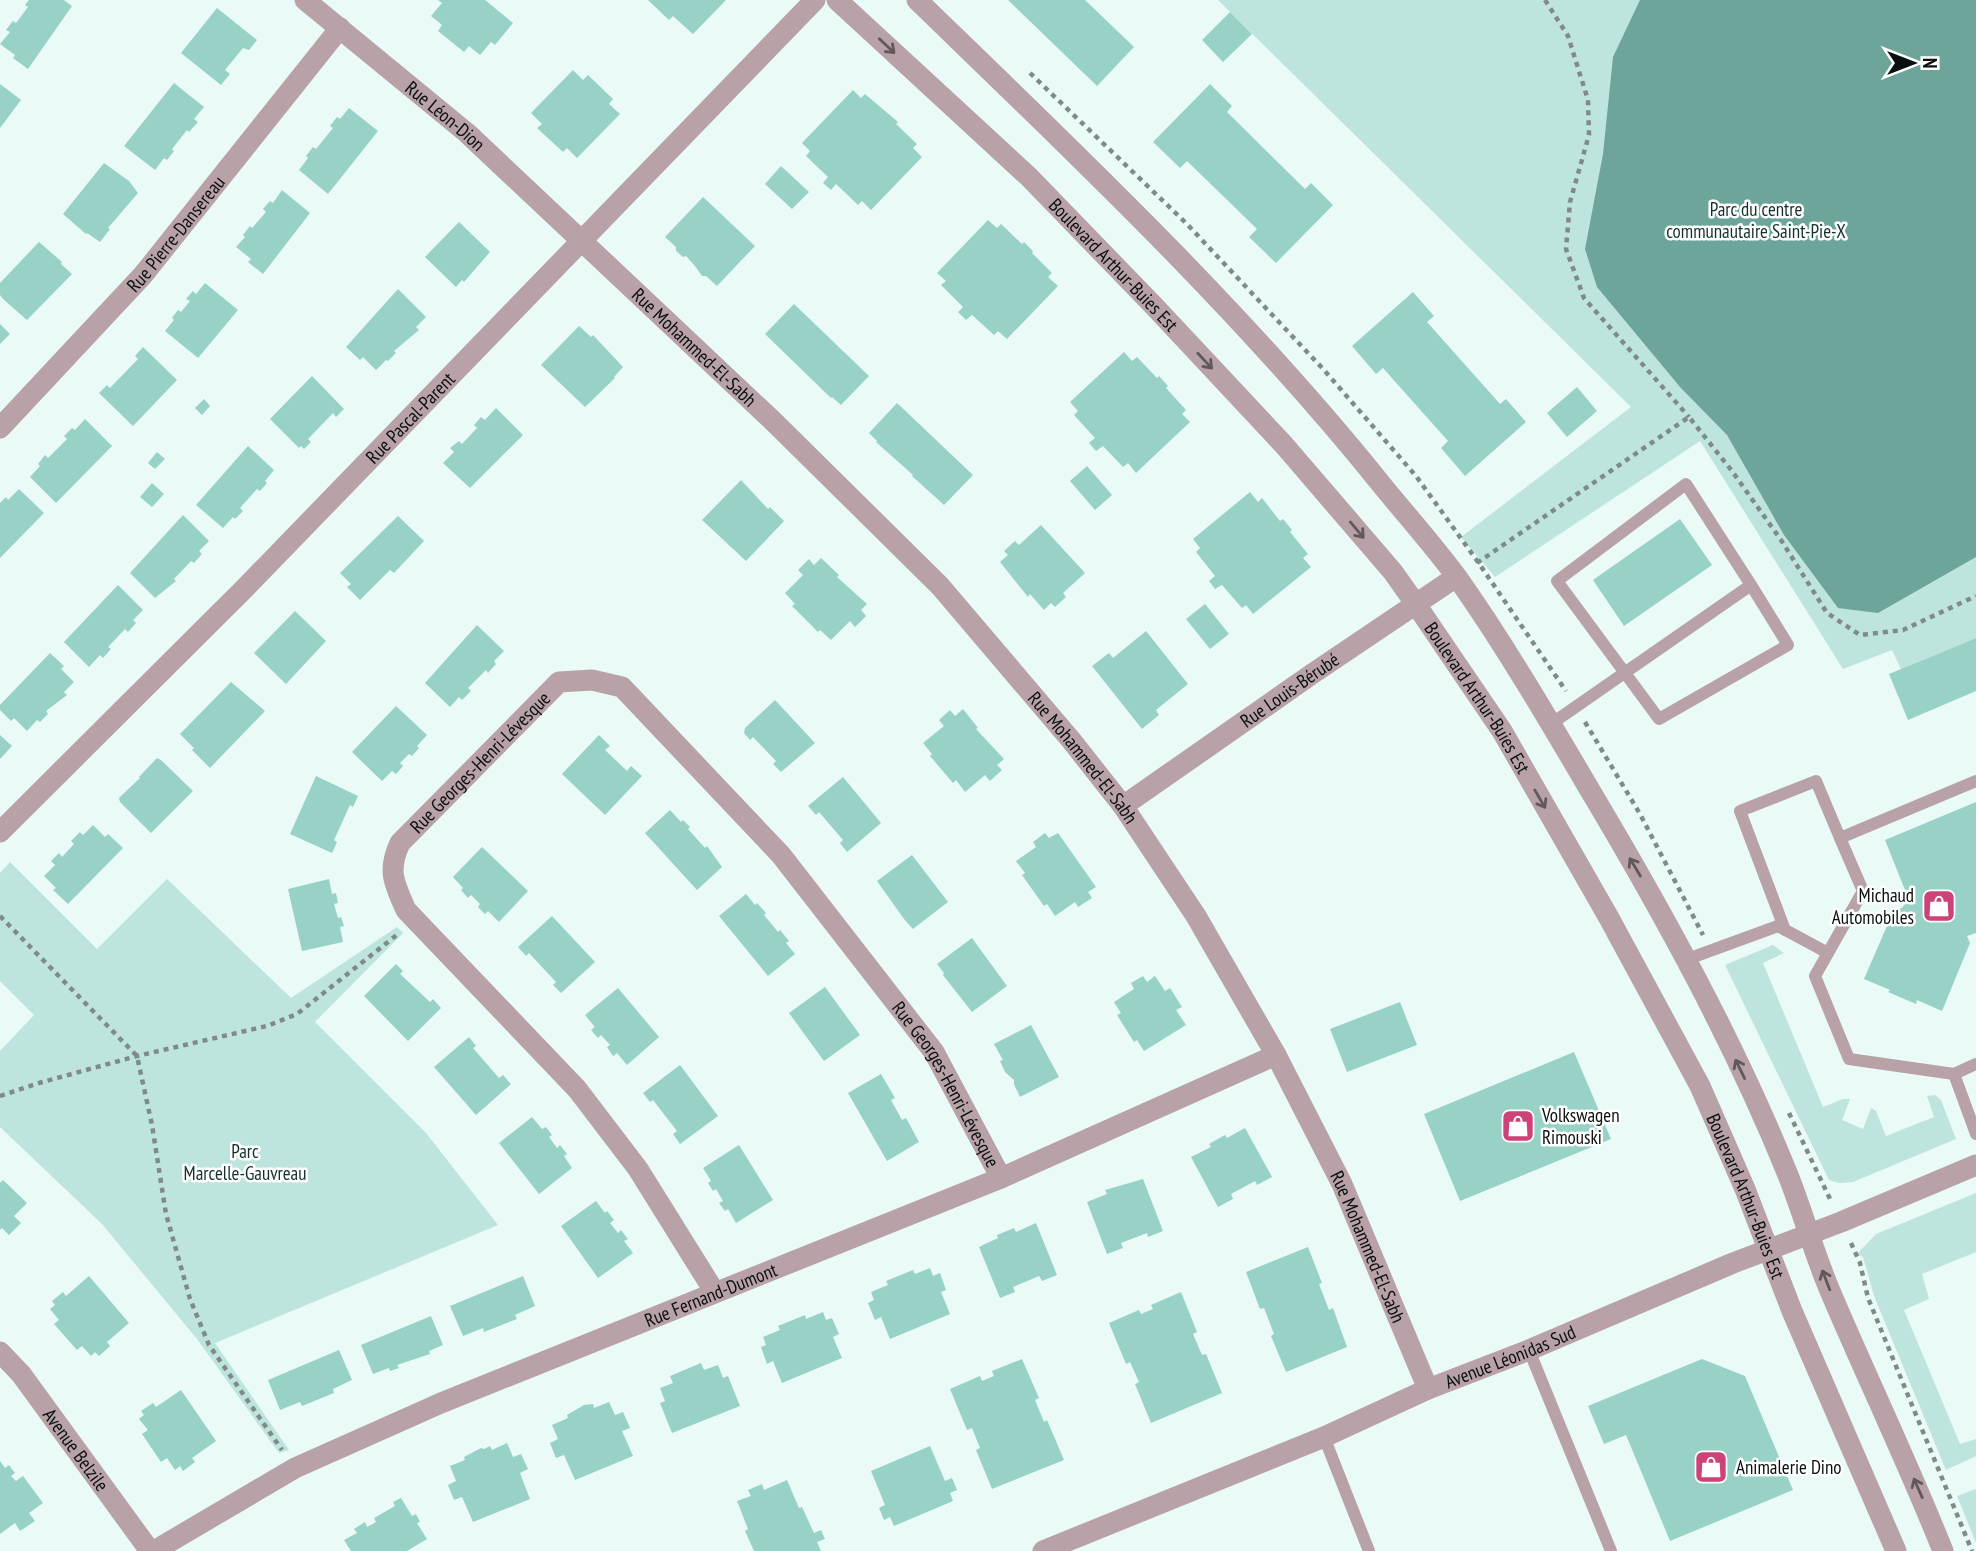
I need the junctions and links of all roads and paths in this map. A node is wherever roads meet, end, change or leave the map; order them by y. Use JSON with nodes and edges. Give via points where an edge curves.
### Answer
{"nodes":[{"id":1,"x":304,"y":0,"type":"edge"},
{"id":2,"x":815,"y":0,"type":"edge"},
{"id":3,"x":836,"y":0,"type":"edge"},
{"id":4,"x":917,"y":0,"type":"edge"},
{"id":5,"x":1545,"y":0,"type":"edge"},
{"id":6,"x":340,"y":28,"type":"junction"},
{"id":7,"x":582,"y":239,"type":"junction"},
{"id":8,"x":1689,"y":417,"type":"dead end"},
{"id":9,"x":0,"y":428,"type":"edge"},
{"id":10,"x":1457,"y":577,"type":"junction"},
{"id":11,"x":1751,"y":585,"type":"junction"},
{"id":12,"x":1415,"y":603,"type":"junction"},
{"id":13,"x":1624,"y":675,"type":"junction"},
{"id":14,"x":1551,"y":724,"type":"junction"},
{"id":15,"x":1976,"y":781,"type":"edge"},
{"id":16,"x":1123,"y":806,"type":"junction"},
{"id":17,"x":0,"y":832,"type":"edge"},
{"id":18,"x":1840,"y":838,"type":"junction"},
{"id":19,"x":0,"y":916,"type":"edge"},
{"id":20,"x":415,"y":920,"type":"junction"},
{"id":21,"x":1785,"y":930,"type":"junction"},
{"id":22,"x":1828,"y":953,"type":"junction"},
{"id":23,"x":1685,"y":960,"type":"junction"},
{"id":24,"x":1276,"y":1055,"type":"junction"},
{"id":25,"x":137,"y":1056,"type":"junction"},
{"id":26,"x":1976,"y":1064,"type":"edge"},
{"id":27,"x":1954,"y":1074,"type":"junction"},
{"id":28,"x":0,"y":1097,"type":"edge"},
{"id":29,"x":1976,"y":1134,"type":"edge"},
{"id":30,"x":1976,"y":1165,"type":"edge"},
{"id":31,"x":1001,"y":1178,"type":"junction"},
{"id":32,"x":1809,"y":1234,"type":"junction"},
{"id":33,"x":1768,"y":1250,"type":"junction"},
{"id":34,"x":714,"y":1292,"type":"junction"},
{"id":35,"x":1529,"y":1350,"type":"junction"},
{"id":36,"x":0,"y":1352,"type":"edge"},
{"id":37,"x":1429,"y":1389,"type":"junction"},
{"id":38,"x":1324,"y":1437,"type":"junction"},
{"id":39,"x":295,"y":1468,"type":"junction"},
{"id":40,"x":152,"y":1551,"type":"edge"},
{"id":41,"x":1043,"y":1551,"type":"edge"},
{"id":42,"x":1369,"y":1551,"type":"edge"},
{"id":43,"x":1611,"y":1551,"type":"edge"},
{"id":44,"x":1896,"y":1551,"type":"edge"},
{"id":45,"x":1943,"y":1551,"type":"edge"}],
"edges":[{"from":1,"to":6,"type":"street","name":"Rue Léon-Dion"},
{"from":2,"to":7,"type":"street","name":"Rue Pascal-Parent"},
{"from":3,"to":12,"type":"street","name":"Boulevard Arthur-Buies Est","one_way":true,"via":[[1029,177],[1154,306],[1284,445]]},
{"from":4,"to":10,"type":"street","via":[[1208,287],[1321,410]]},
{"from":5,"to":8,"type":"path","via":[[1568,36],[1588,100],[1589,135],[1570,202],[1566,248],[1584,298]]},
{"from":6,"to":7,"type":"street","name":"Rue Léon-Dion","via":[[467,133]]},
{"from":6,"to":9,"type":"street","name":"Rue Pierre-Dansereau","via":[[143,275]]},
{"from":7,"to":16,"type":"street","name":"Rue Mohammed-El-Sabh","via":[[940,586]]},
{"from":7,"to":17,"type":"street","name":"Rue Pascal-Parent","via":[[245,588]]},
{"from":10,"to":12,"type":"street","name":"Rue Louis-Bérubé"},
{"from":10,"to":14,"type":"street"},
{"from":11,"to":13,"type":"lane"},
{"from":11,"to":13,"type":"lane","via":[[1788,645],[1659,719]]},
{"from":11,"to":13,"type":"lane","via":[[1686,484],[1557,581]]},
{"from":12,"to":16,"type":"street","name":"Rue Louis-Bérubé"},
{"from":12,"to":33,"type":"street","name":"Boulevard Arthur-Buies Est","one_way":true,"via":[[1502,731],[1609,918],[1700,1086]]},
{"from":13,"to":14,"type":"lane"},
{"from":23,"to":14,"type":"street","one_way":true},
{"from":15,"to":18,"type":"lane"},
{"from":16,"to":24,"type":"street","name":"Rue Mohammed-El-Sabh","via":[[1196,916]]},
{"from":18,"to":21,"type":"lane","via":[[1816,781],[1740,811]]},
{"from":18,"to":22,"type":"lane","via":[[1863,891]]},
{"from":19,"to":25,"type":"path"},
{"from":20,"to":25,"type":"path","via":[[297,1014],[267,1026]]},
{"from":20,"to":31,"type":"street","name":"Rue Georges-Henri-Lévesque","via":[[405,910],[394,883],[392,859],[400,843],[559,682],[592,680],[622,687],[781,855],[934,1052]]},
{"from":20,"to":34,"type":"street","name":"Rue Georges-Henri-Lévesque","via":[[576,1088],[638,1169]]},
{"from":21,"to":22,"type":"lane"},
{"from":21,"to":23,"type":"lane","via":[[1778,926]]},
{"from":22,"to":27,"type":"lane","via":[[1815,976],[1849,1059]]},
{"from":32,"to":23,"type":"street","one_way":true,"via":[[1741,1072]]},
{"from":24,"to":31,"type":"street","name":"Rue Fernand-Dumont"},
{"from":24,"to":37,"type":"street","name":"Rue Mohammed-El-Sabh","via":[[1342,1184]]},
{"from":25,"to":28,"type":"path"},
{"from":25,"to":39,"type":"path","via":[[166,1214],[190,1299],[209,1345]]},
{"from":26,"to":27,"type":"lane"},
{"from":27,"to":29,"type":"lane"},
{"from":30,"to":32,"type":"street","name":"Avenue Léonidas Sud"},
{"from":31,"to":34,"type":"street","name":"Rue Fernand-Dumont"},
{"from":32,"to":33,"type":"street","name":"Avenue Léonidas Sud"},
{"from":45,"to":32,"type":"street","one_way":true},
{"from":33,"to":35,"type":"street","name":"Avenue Léonidas Sud"},
{"from":33,"to":44,"type":"street","name":"Boulevard Arthur-Buies Est"},
{"from":34,"to":39,"type":"street","name":"Rue Fernand-Dumont"},
{"from":35,"to":37,"type":"street","name":"Avenue Léonidas Sud"},
{"from":35,"to":43,"type":"lane"},
{"from":36,"to":40,"type":"street","name":"Avenue Belzile"},
{"from":37,"to":38,"type":"street","name":"Avenue Léonidas Sud"},
{"from":38,"to":41,"type":"street","name":"Avenue Léonidas Sud"},
{"from":38,"to":42,"type":"lane"},
{"from":39,"to":40,"type":"street","name":"Rue Fernand-Dumont"}]}
